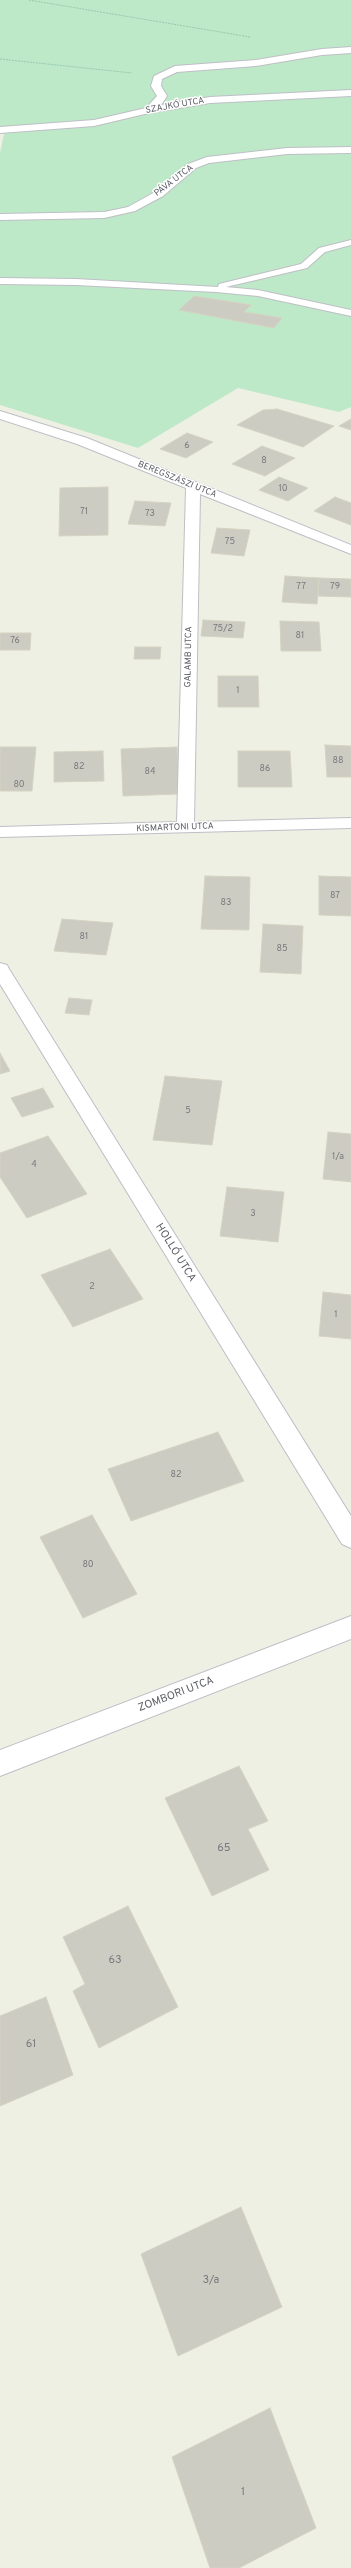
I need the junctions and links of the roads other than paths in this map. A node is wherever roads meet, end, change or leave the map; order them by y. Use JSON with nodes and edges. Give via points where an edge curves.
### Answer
{"nodes":[{"id":1,"x":351,"y":50,"type":"edge"},
{"id":2,"x":351,"y":93,"type":"edge"},
{"id":3,"x":149,"y":110,"type":"junction"},
{"id":4,"x":0,"y":130,"type":"edge"},
{"id":5,"x":351,"y":150,"type":"edge"},
{"id":6,"x":0,"y":218,"type":"edge"},
{"id":7,"x":351,"y":242,"type":"edge"},
{"id":8,"x":0,"y":281,"type":"edge"},
{"id":9,"x":216,"y":289,"type":"junction"},
{"id":10,"x":351,"y":313,"type":"edge"},
{"id":11,"x":0,"y":415,"type":"edge"},
{"id":12,"x":193,"y":486,"type":"junction"},
{"id":13,"x":351,"y":550,"type":"edge"},
{"id":14,"x":351,"y":823,"type":"edge"},
{"id":15,"x":185,"y":827,"type":"junction"},
{"id":16,"x":0,"y":832,"type":"edge"},
{"id":17,"x":0,"y":969,"type":"edge"},
{"id":18,"x":351,"y":1537,"type":"edge"},
{"id":19,"x":351,"y":1627,"type":"edge"},
{"id":20,"x":0,"y":1763,"type":"edge"}],
"edges":[{"from":1,"to":3,"type":"street","via":[[256,63],[175,69],[157,78],[156,86],[162,96]]},
{"from":2,"to":3,"type":"street","name":"SZAJKÓ UTCA","via":[[243,97]]},
{"from":3,"to":4,"type":"street","name":"SZAJKÓ UTCA","via":[[94,123]]},
{"from":5,"to":6,"type":"street","name":"PÁVA UTCA","via":[[287,151],[207,160],[192,166],[159,194],[131,209],[104,215]]},
{"from":7,"to":9,"type":"lane","via":[[322,250],[304,266],[224,284]]},
{"from":8,"to":9,"type":"lane"},
{"from":9,"to":10,"type":"lane","via":[[258,294]]},
{"from":11,"to":12,"type":"street","name":"BEREGSZÁSZI UTCA","via":[[82,441]]},
{"from":12,"to":13,"type":"street","name":"BEREGSZÁSZI UTCA"},
{"from":12,"to":15,"type":"street","name":"GALAMB UTCA"},
{"from":14,"to":15,"type":"street","name":"KISMARTONI UTCA"},
{"from":15,"to":16,"type":"street","name":"KISMARTONI UTCA"},
{"from":17,"to":18,"type":"street","name":"HOLLÓ UTCA"},
{"from":19,"to":20,"type":"street","name":"ZOMBORI UTCA"}]}
